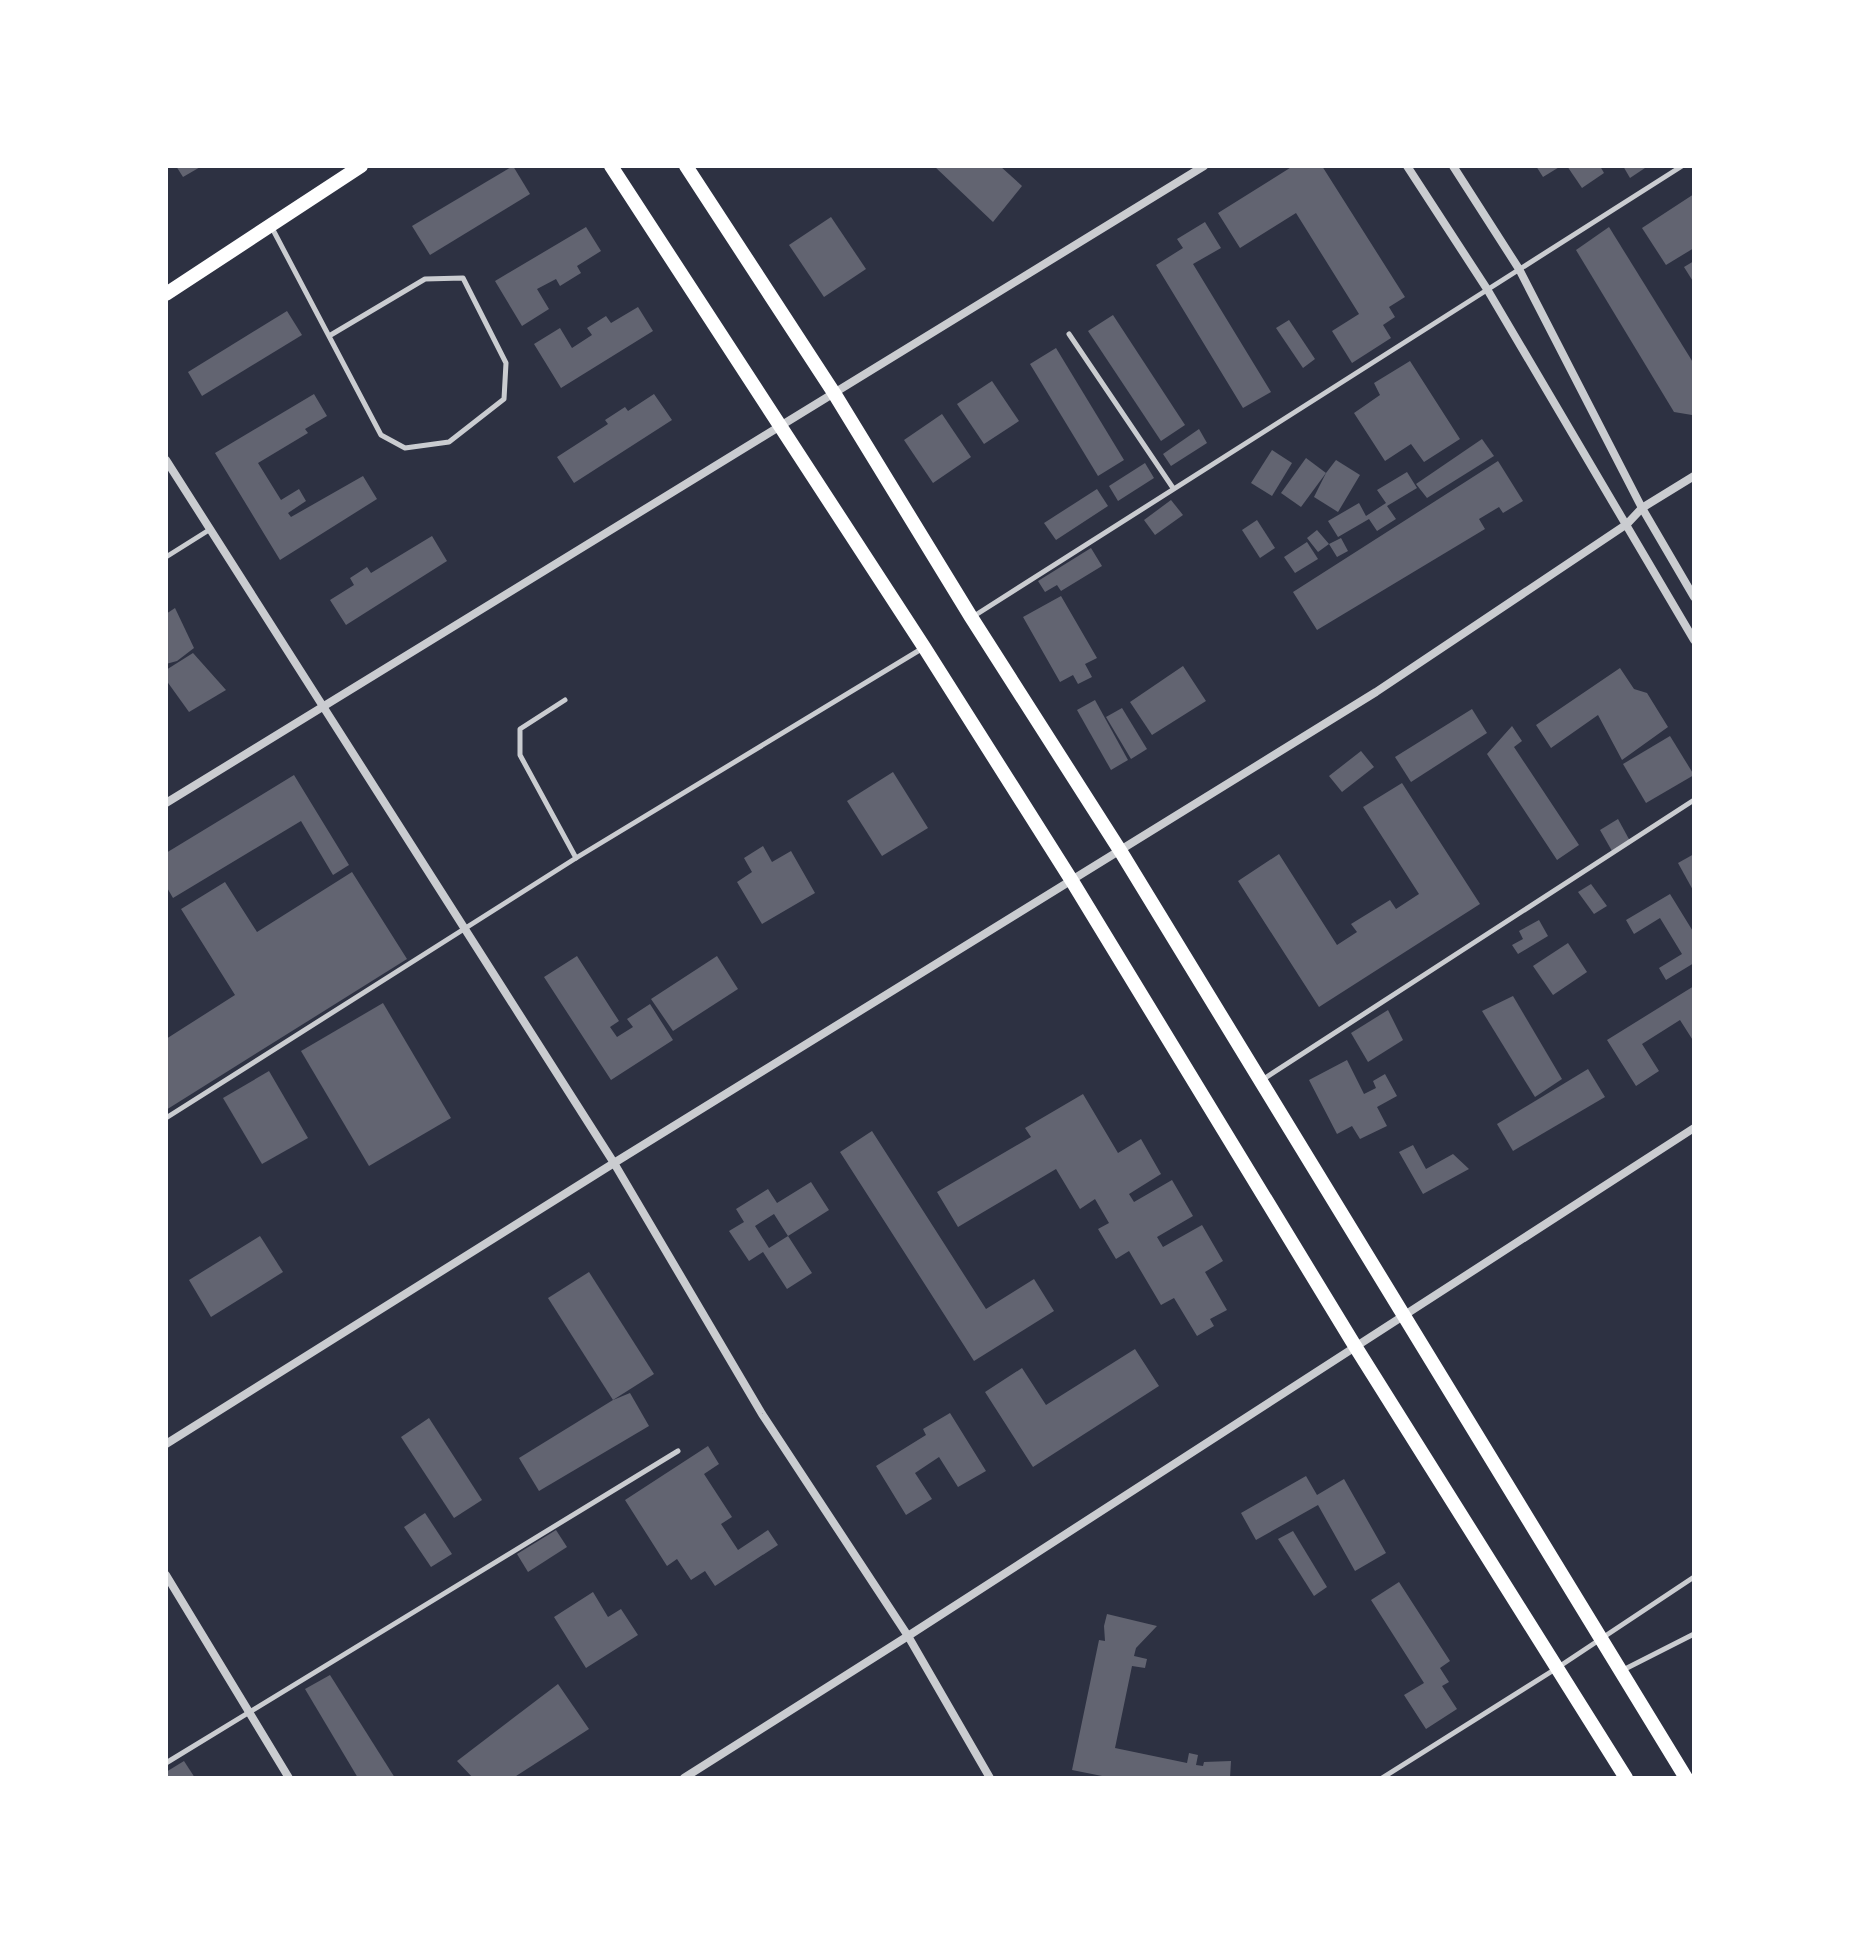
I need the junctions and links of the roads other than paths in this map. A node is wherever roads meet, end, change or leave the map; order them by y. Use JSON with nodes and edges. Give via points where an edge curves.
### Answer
{"nodes":[{"id":1,"x":361,"y":166,"type":"edge"},
{"id":2,"x":611,"y":166,"type":"edge"},
{"id":3,"x":686,"y":166,"type":"edge"},
{"id":4,"x":1204,"y":166,"type":"edge"},
{"id":5,"x":1407,"y":166,"type":"edge"},
{"id":6,"x":1453,"y":166,"type":"edge"},
{"id":7,"x":1682,"y":166,"type":"edge"},
{"id":8,"x":271,"y":225,"type":"junction"},
{"id":9,"x":1519,"y":269,"type":"junction"},
{"id":10,"x":1487,"y":289,"type":"junction"},
{"id":11,"x":166,"y":294,"type":"edge"},
{"id":12,"x":1069,"y":334,"type":"dead end"},
{"id":13,"x":329,"y":336,"type":"junction"},
{"id":14,"x":834,"y":393,"type":"junction"},
{"id":15,"x":780,"y":426,"type":"junction"},
{"id":16,"x":166,"y":460,"type":"edge"},
{"id":17,"x":1694,"y":476,"type":"edge"},
{"id":18,"x":1173,"y":488,"type":"junction"},
{"id":19,"x":1642,"y":508,"type":"junction"},
{"id":20,"x":1627,"y":524,"type":"junction"},
{"id":21,"x":210,"y":529,"type":"junction"},
{"id":22,"x":166,"y":557,"type":"edge"},
{"id":23,"x":1694,"y":597,"type":"edge"},
{"id":24,"x":971,"y":617,"type":"junction"},
{"id":25,"x":1694,"y":640,"type":"edge"},
{"id":26,"x":924,"y":647,"type":"junction"},
{"id":27,"x":565,"y":700,"type":"dead end"},
{"id":28,"x":324,"y":706,"type":"junction"},
{"id":29,"x":1694,"y":800,"type":"edge"},
{"id":30,"x":166,"y":803,"type":"edge"},
{"id":31,"x":1121,"y":852,"type":"junction"},
{"id":32,"x":576,"y":858,"type":"junction"},
{"id":33,"x":1072,"y":881,"type":"junction"},
{"id":34,"x":466,"y":929,"type":"junction"},
{"id":35,"x":1261,"y":1081,"type":"junction"},
{"id":36,"x":166,"y":1118,"type":"edge"},
{"id":37,"x":1694,"y":1128,"type":"edge"},
{"id":38,"x":614,"y":1163,"type":"junction"},
{"id":39,"x":1406,"y":1315,"type":"junction"},
{"id":40,"x":1355,"y":1346,"type":"junction"},
{"id":41,"x":166,"y":1444,"type":"edge"},
{"id":42,"x":678,"y":1451,"type":"dead end"},
{"id":43,"x":166,"y":1575,"type":"edge"},
{"id":44,"x":1694,"y":1577,"type":"edge"},
{"id":45,"x":1694,"y":1634,"type":"edge"},
{"id":46,"x":908,"y":1636,"type":"junction"},
{"id":47,"x":1600,"y":1639,"type":"junction"},
{"id":48,"x":1557,"y":1668,"type":"junction"},
{"id":49,"x":1620,"y":1671,"type":"junction"},
{"id":50,"x":249,"y":1711,"type":"junction"},
{"id":51,"x":166,"y":1763,"type":"edge"},
{"id":52,"x":289,"y":1778,"type":"edge"},
{"id":53,"x":684,"y":1778,"type":"edge"},
{"id":54,"x":990,"y":1778,"type":"edge"},
{"id":55,"x":1382,"y":1778,"type":"edge"},
{"id":56,"x":1626,"y":1778,"type":"edge"},
{"id":57,"x":1686,"y":1778,"type":"edge"}],
"edges":[{"from":1,"to":8,"type":"main road"},
{"from":2,"to":15,"type":"main road"},
{"from":3,"to":14,"type":"main road"},
{"from":4,"to":14,"type":"street"},
{"from":5,"to":10,"type":"street"},
{"from":6,"to":9,"type":"street"},
{"from":7,"to":9,"type":"lane"},
{"from":8,"to":11,"type":"main road"},
{"from":8,"to":13,"type":"lane"},
{"from":9,"to":10,"type":"lane"},
{"from":9,"to":19,"type":"street"},
{"from":10,"to":18,"type":"lane"},
{"from":10,"to":20,"type":"street"},
{"from":12,"to":18,"type":"lane"},
{"from":13,"to":13,"type":"lane","via":[[381,435],[405,448],[449,442],[504,399],[506,363],[463,278],[425,279]]},
{"from":14,"to":15,"type":"street"},
{"from":14,"to":24,"type":"main road"},
{"from":15,"to":26,"type":"main road"},
{"from":15,"to":28,"type":"street"},
{"from":16,"to":21,"type":"street"},
{"from":17,"to":19,"type":"street"},
{"from":18,"to":24,"type":"lane"},
{"from":19,"to":20,"type":"street"},
{"from":19,"to":23,"type":"street"},
{"from":20,"to":25,"type":"street"},
{"from":20,"to":31,"type":"street","via":[[1376,692]]},
{"from":21,"to":22,"type":"lane"},
{"from":21,"to":28,"type":"street"},
{"from":24,"to":31,"type":"main road"},
{"from":26,"to":32,"type":"lane"},
{"from":26,"to":33,"type":"main road"},
{"from":27,"to":32,"type":"lane","via":[[520,729],[520,755]]},
{"from":28,"to":30,"type":"street"},
{"from":28,"to":34,"type":"street"},
{"from":29,"to":35,"type":"lane"},
{"from":31,"to":33,"type":"street"},
{"from":31,"to":35,"type":"main road"},
{"from":32,"to":34,"type":"lane"},
{"from":33,"to":38,"type":"street"},
{"from":33,"to":40,"type":"main road"},
{"from":34,"to":36,"type":"lane"},
{"from":34,"to":38,"type":"street"},
{"from":35,"to":39,"type":"main road"},
{"from":37,"to":39,"type":"street"},
{"from":38,"to":41,"type":"street"},
{"from":38,"to":46,"type":"street","via":[[762,1414]]},
{"from":39,"to":40,"type":"street"},
{"from":39,"to":47,"type":"main road"},
{"from":40,"to":46,"type":"street"},
{"from":40,"to":48,"type":"main road"},
{"from":42,"to":50,"type":"lane"},
{"from":43,"to":50,"type":"street"},
{"from":44,"to":47,"type":"lane"},
{"from":45,"to":49,"type":"lane"},
{"from":46,"to":53,"type":"street"},
{"from":46,"to":54,"type":"street"},
{"from":47,"to":48,"type":"lane"},
{"from":47,"to":49,"type":"main road"},
{"from":48,"to":55,"type":"lane"},
{"from":48,"to":56,"type":"main road"},
{"from":49,"to":57,"type":"main road"},
{"from":50,"to":51,"type":"lane"},
{"from":50,"to":52,"type":"street"}]}
